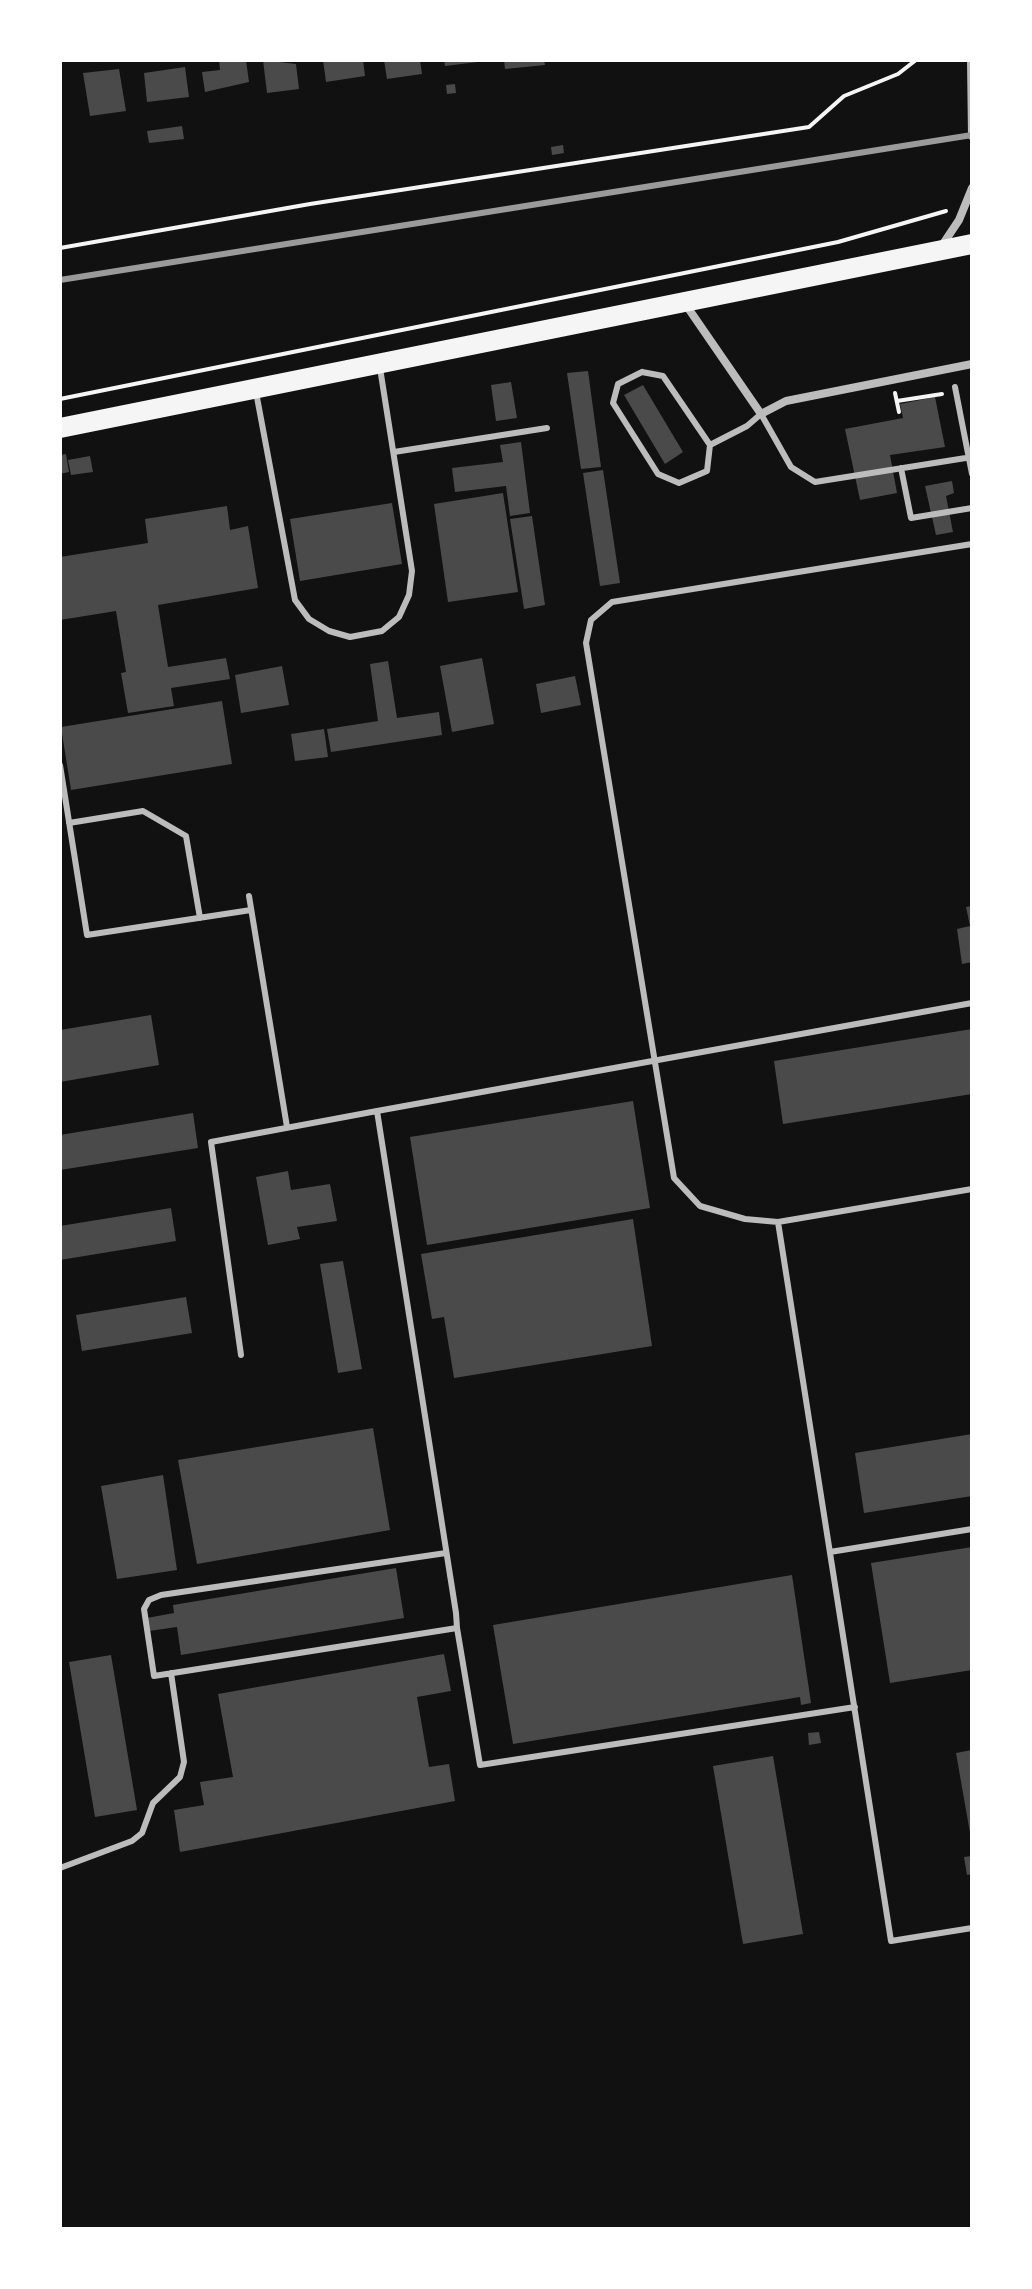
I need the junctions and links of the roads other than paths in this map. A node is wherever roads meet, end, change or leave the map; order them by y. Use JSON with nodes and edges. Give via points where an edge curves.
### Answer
{"nodes":[{"id":1,"x":971,"y":60,"type":"edge"},
{"id":2,"x":972,"y":136,"type":"edge"},
{"id":3,"x":972,"y":188,"type":"edge"},
{"id":4,"x":972,"y":244,"type":"edge"},
{"id":5,"x":939,"y":251,"type":"junction"},
{"id":6,"x":686,"y":304,"type":"junction"},
{"id":7,"x":379,"y":364,"type":"junction"},
{"id":8,"x":972,"y":364,"type":"edge"},
{"id":9,"x":255,"y":389,"type":"junction"},
{"id":10,"x":955,"y":389,"type":"road end"},
{"id":11,"x":761,"y":414,"type":"junction"},
{"id":12,"x":60,"y":428,"type":"edge"},
{"id":13,"x":547,"y":428,"type":"dead end"},
{"id":14,"x":710,"y":445,"type":"junction"},
{"id":15,"x":394,"y":452,"type":"junction"},
{"id":16,"x":970,"y":457,"type":"edge"},
{"id":17,"x":901,"y":468,"type":"junction"},
{"id":18,"x":972,"y":474,"type":"edge"},
{"id":19,"x":972,"y":508,"type":"edge"},
{"id":20,"x":972,"y":544,"type":"edge"},
{"id":21,"x":60,"y":765,"type":"edge"},
{"id":22,"x":69,"y":823,"type":"junction"},
{"id":23,"x":249,"y":896,"type":"dead end"},
{"id":24,"x":251,"y":910,"type":"junction"},
{"id":25,"x":200,"y":918,"type":"junction"},
{"id":26,"x":972,"y":1003,"type":"edge"},
{"id":27,"x":652,"y":1059,"type":"junction"},
{"id":28,"x":377,"y":1111,"type":"junction"},
{"id":29,"x":287,"y":1127,"type":"junction"},
{"id":30,"x":972,"y":1189,"type":"edge"},
{"id":31,"x":778,"y":1222,"type":"junction"},
{"id":32,"x":241,"y":1355,"type":"dead end"},
{"id":33,"x":972,"y":1529,"type":"edge"},
{"id":34,"x":830,"y":1552,"type":"junction"},
{"id":35,"x":446,"y":1553,"type":"junction"},
{"id":36,"x":457,"y":1628,"type":"junction"},
{"id":37,"x":171,"y":1673,"type":"junction"},
{"id":38,"x":855,"y":1707,"type":"junction"},
{"id":39,"x":60,"y":1868,"type":"edge"},
{"id":40,"x":972,"y":1928,"type":"edge"}],
"edges":[{"from":1,"to":2,"type":"street"},
{"from":3,"to":5,"type":"street"},
{"from":4,"to":5,"type":"main road"},
{"from":5,"to":6,"type":"main road"},
{"from":6,"to":7,"type":"main road"},
{"from":6,"to":11,"type":"street"},
{"from":7,"to":9,"type":"main road"},
{"from":7,"to":15,"type":"lane"},
{"from":8,"to":11,"type":"street","via":[[786,401]]},
{"from":9,"to":12,"type":"main road"},
{"from":9,"to":15,"type":"lane","via":[[290,586],[309,619],[329,631],[350,637],[382,631],[399,617],[409,595],[412,571]]},
{"from":10,"to":16,"type":"lane"},
{"from":11,"to":14,"type":"lane"},
{"from":11,"to":17,"type":"lane","via":[[791,467],[815,482]]},
{"from":13,"to":15,"type":"lane"},
{"from":14,"to":14,"type":"lane","via":[[663,376],[642,372],[618,384],[613,403],[658,474],[679,483],[707,471]]},
{"from":16,"to":17,"type":"lane"},
{"from":16,"to":18,"type":"lane"},
{"from":17,"to":19,"type":"lane","via":[[911,518]]},
{"from":20,"to":27,"type":"lane","via":[[612,602],[591,620],[586,643]]},
{"from":21,"to":22,"type":"lane"},
{"from":22,"to":25,"type":"lane","via":[[143,811],[186,836]]},
{"from":22,"to":25,"type":"lane","via":[[87,935]]},
{"from":23,"to":24,"type":"lane"},
{"from":24,"to":25,"type":"lane"},
{"from":24,"to":29,"type":"lane"},
{"from":26,"to":27,"type":"lane"},
{"from":27,"to":28,"type":"lane"},
{"from":27,"to":31,"type":"lane","via":[[674,1178],[700,1206]]},
{"from":28,"to":29,"type":"lane"},
{"from":28,"to":35,"type":"lane"},
{"from":29,"to":32,"type":"lane","via":[[211,1142]]},
{"from":30,"to":31,"type":"lane"},
{"from":31,"to":34,"type":"lane"},
{"from":33,"to":34,"type":"lane"},
{"from":34,"to":38,"type":"lane"},
{"from":35,"to":36,"type":"lane"},
{"from":35,"to":37,"type":"lane","via":[[149,1600],[144,1609],[154,1676]]},
{"from":36,"to":37,"type":"lane"},
{"from":36,"to":38,"type":"lane","via":[[480,1765]]},
{"from":37,"to":39,"type":"lane","via":[[184,1762],[180,1777],[153,1803],[142,1833],[132,1841]]},
{"from":38,"to":40,"type":"lane","via":[[891,1941]]}]}
